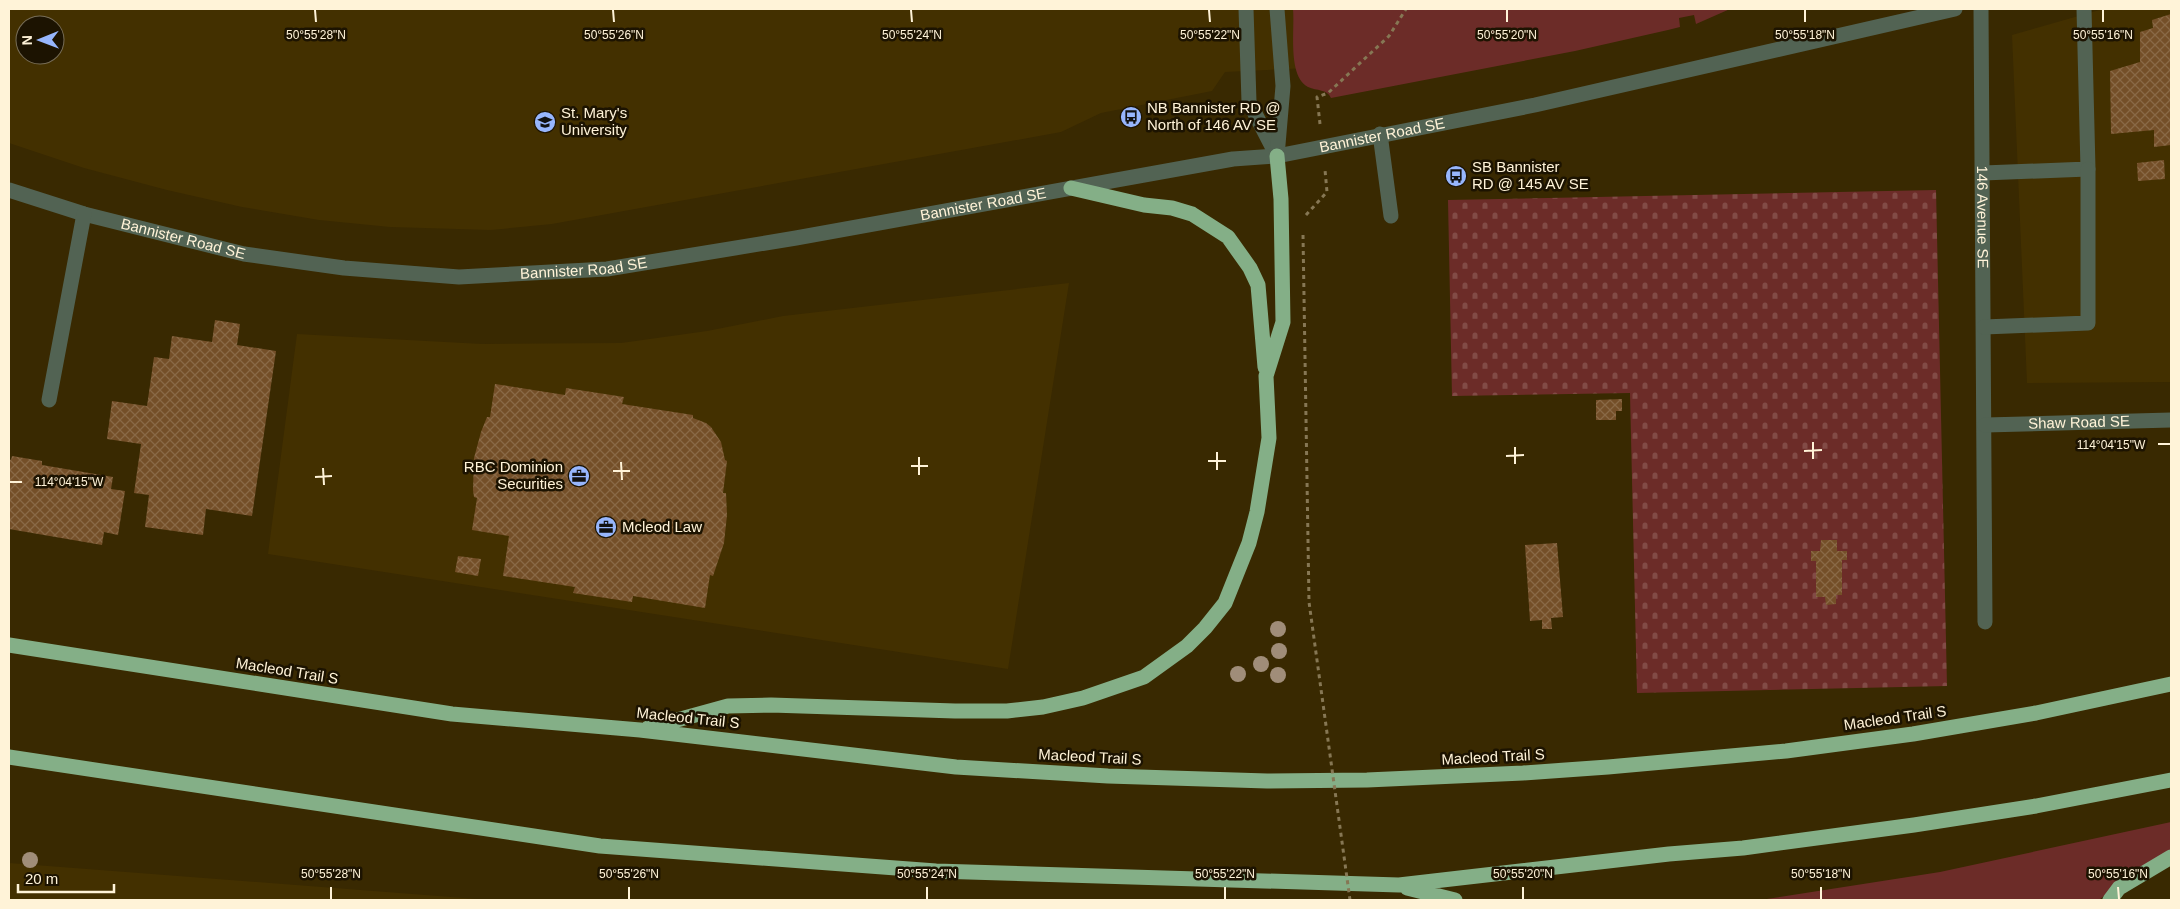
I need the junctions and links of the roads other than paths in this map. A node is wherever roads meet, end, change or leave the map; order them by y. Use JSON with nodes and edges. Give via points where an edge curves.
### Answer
{"nodes":[{"id":1,"x":1246,"y":9,"type":"edge"},
{"id":2,"x":1277,"y":9,"type":"edge"},
{"id":3,"x":1955,"y":9,"type":"edge"},
{"id":4,"x":1981,"y":9,"type":"edge"},
{"id":5,"x":2084,"y":9,"type":"edge"},
{"id":6,"x":1380,"y":134,"type":"junction"},
{"id":7,"x":1277,"y":156,"type":"junction"},
{"id":8,"x":2088,"y":169,"type":"junction"},
{"id":9,"x":1983,"y":173,"type":"junction"},
{"id":10,"x":1071,"y":188,"type":"junction"},
{"id":11,"x":9,"y":190,"type":"edge"},
{"id":12,"x":84,"y":214,"type":"junction"},
{"id":13,"x":1391,"y":216,"type":"dead end"},
{"id":14,"x":1984,"y":327,"type":"junction"},
{"id":15,"x":1266,"y":376,"type":"junction"},
{"id":16,"x":49,"y":400,"type":"dead end"},
{"id":17,"x":2171,"y":420,"type":"edge"},
{"id":18,"x":1985,"y":425,"type":"junction"},
{"id":19,"x":1985,"y":622,"type":"dead end"},
{"id":20,"x":9,"y":645,"type":"edge"},
{"id":21,"x":2171,"y":684,"type":"edge"},
{"id":22,"x":640,"y":730,"type":"junction"},
{"id":23,"x":9,"y":756,"type":"edge"},
{"id":24,"x":2171,"y":780,"type":"edge"},
{"id":25,"x":2171,"y":857,"type":"edge"},
{"id":26,"x":1399,"y":885,"type":"junction"},
{"id":27,"x":1455,"y":900,"type":"edge"},
{"id":28,"x":2110,"y":900,"type":"edge"}],
"edges":[{"from":1,"to":7,"type":"street","via":[[1249,102]]},
{"from":2,"to":7,"type":"street","via":[[1283,86]]},
{"from":3,"to":6,"type":"street","name":"Bannister Road SE","via":[[1535,105]]},
{"from":4,"to":9,"type":"street","name":"146 Avenue SE"},
{"from":5,"to":8,"type":"street"},
{"from":6,"to":7,"type":"street","name":"Bannister Road SE"},
{"from":6,"to":13,"type":"street"},
{"from":7,"to":10,"type":"street","name":"Bannister Road SE","via":[[1233,159]]},
{"from":7,"to":15,"type":"highway","via":[[1283,322]]},
{"from":8,"to":9,"type":"street"},
{"from":8,"to":14,"type":"street","via":[[2088,323]]},
{"from":9,"to":14,"type":"street","name":"146 Avenue SE"},
{"from":10,"to":12,"type":"street","name":"Bannister Road SE","via":[[607,269],[459,277],[344,268],[244,254]]},
{"from":10,"to":15,"type":"highway","via":[[1192,214],[1228,237],[1258,285]]},
{"from":11,"to":12,"type":"street","name":"Bannister Road SE"},
{"from":12,"to":16,"type":"street"},
{"from":14,"to":18,"type":"street","name":"146 Avenue SE"},
{"from":15,"to":22,"type":"highway","via":[[1269,438],[1257,512],[1225,603],[1186,646],[1144,677],[1083,698],[1007,711],[728,706]]},
{"from":17,"to":18,"type":"street","name":"Shaw Road SE"},
{"from":18,"to":19,"type":"street","name":"146 Avenue SE"},
{"from":20,"to":22,"type":"highway","name":"Macleod Trail S","via":[[452,714]]},
{"from":21,"to":22,"type":"highway","name":"Macleod Trail S","via":[[2036,713],[1786,751],[1608,768],[1367,780],[1117,776],[956,767]]},
{"from":23,"to":26,"type":"highway","via":[[600,846],[936,871]]},
{"from":24,"to":26,"type":"highway","via":[[1914,826]]},
{"from":25,"to":28,"type":"highway","via":[[2119,888]]},
{"from":26,"to":27,"type":"highway"}]}
